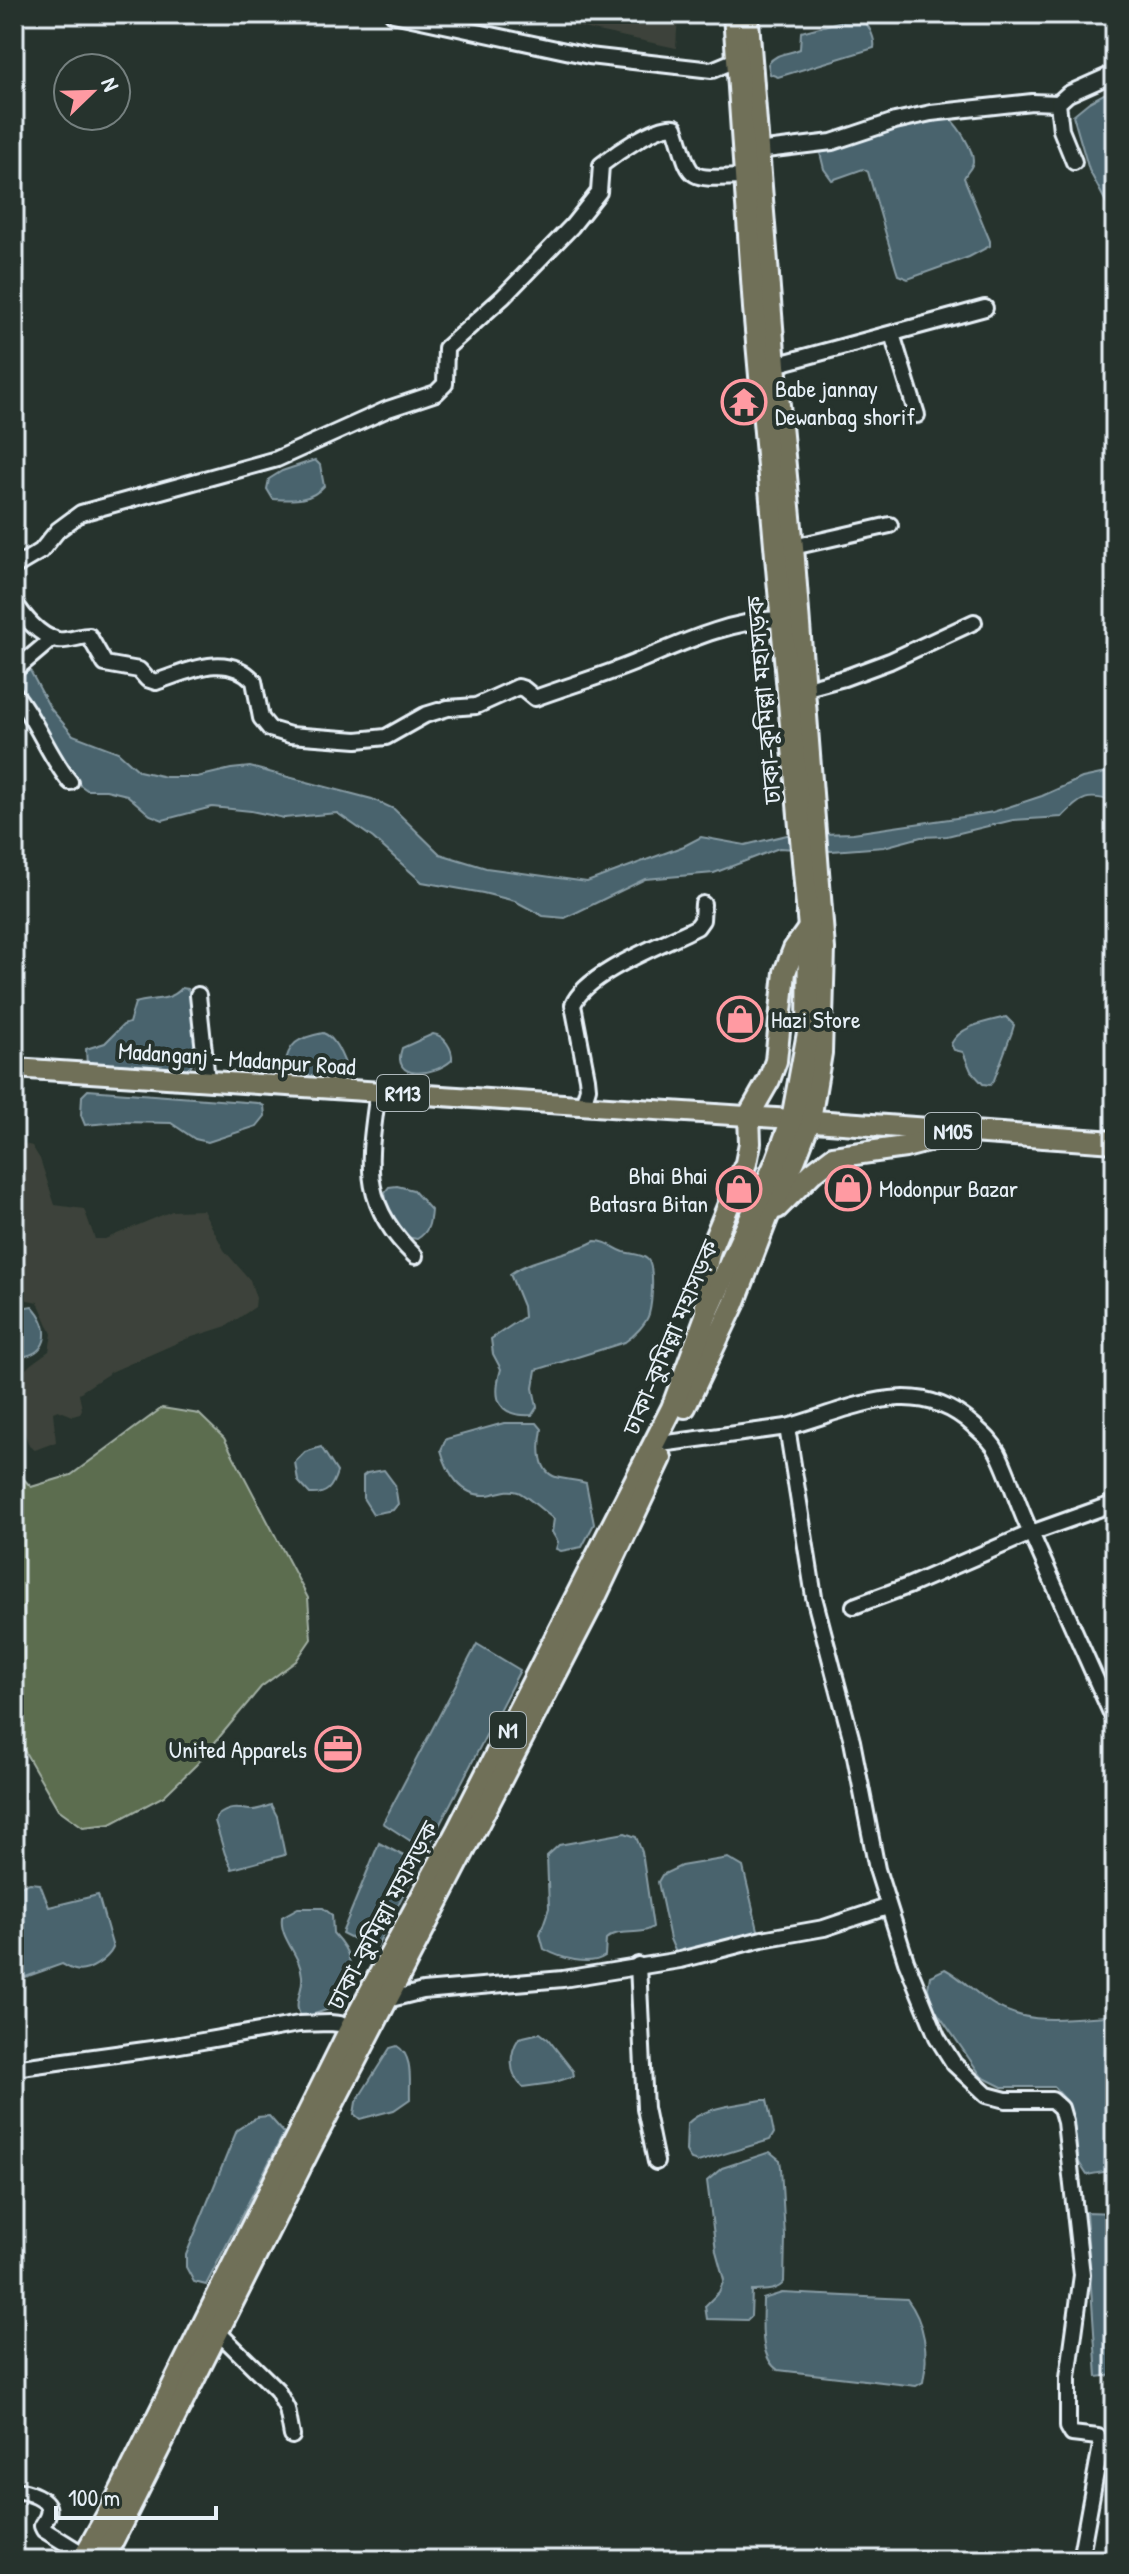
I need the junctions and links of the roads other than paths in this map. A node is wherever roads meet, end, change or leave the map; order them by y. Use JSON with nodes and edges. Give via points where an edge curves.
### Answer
{"nodes":[{"id":1,"x":393,"y":14,"type":"edge"},
{"id":2,"x":734,"y":14,"type":"edge"},
{"id":3,"x":747,"y":14,"type":"edge"},
{"id":4,"x":736,"y":60,"type":"junction"},
{"id":5,"x":1115,"y":73,"type":"edge"},
{"id":6,"x":1058,"y":103,"type":"junction"},
{"id":7,"x":757,"y":151,"type":"junction"},
{"id":8,"x":1074,"y":162,"type":"dead end"},
{"id":9,"x":745,"y":177,"type":"junction"},
{"id":10,"x":985,"y":308,"type":"dead end"},
{"id":11,"x":892,"y":334,"type":"junction"},
{"id":12,"x":775,"y":365,"type":"junction"},
{"id":13,"x":917,"y":415,"type":"dead end"},
{"id":14,"x":890,"y":525,"type":"dead end"},
{"id":15,"x":793,"y":547,"type":"junction"},
{"id":16,"x":14,"y":567,"type":"edge"},
{"id":17,"x":14,"y":601,"type":"edge"},
{"id":18,"x":782,"y":619,"type":"junction"},
{"id":19,"x":974,"y":622,"type":"dead end"},
{"id":20,"x":53,"y":638,"type":"junction"},
{"id":21,"x":14,"y":671,"type":"edge"},
{"id":22,"x":803,"y":689,"type":"junction"},
{"id":23,"x":14,"y":693,"type":"edge"},
{"id":24,"x":70,"y":782,"type":"dead end"},
{"id":25,"x":805,"y":805,"type":"junction"},
{"id":26,"x":810,"y":862,"type":"junction"},
{"id":27,"x":703,"y":904,"type":"dead end"},
{"id":28,"x":809,"y":928,"type":"junction"},
{"id":29,"x":198,"y":995,"type":"dead end"},
{"id":30,"x":14,"y":1068,"type":"edge"},
{"id":31,"x":207,"y":1080,"type":"junction"},
{"id":32,"x":378,"y":1091,"type":"junction"},
{"id":33,"x":583,"y":1105,"type":"junction"},
{"id":34,"x":749,"y":1115,"type":"junction"},
{"id":35,"x":801,"y":1120,"type":"junction"},
{"id":36,"x":962,"y":1132,"type":"junction"},
{"id":37,"x":1115,"y":1142,"type":"edge"},
{"id":38,"x":767,"y":1218,"type":"junction"},
{"id":39,"x":415,"y":1256,"type":"dead end"},
{"id":40,"x":706,"y":1316,"type":"junction"},
{"id":41,"x":787,"y":1427,"type":"junction"},
{"id":42,"x":668,"y":1443,"type":"junction"},
{"id":43,"x":1115,"y":1503,"type":"edge"},
{"id":44,"x":1031,"y":1533,"type":"junction"},
{"id":45,"x":854,"y":1606,"type":"dead end"},
{"id":46,"x":1115,"y":1722,"type":"edge"},
{"id":47,"x":887,"y":1907,"type":"junction"},
{"id":48,"x":638,"y":1965,"type":"junction"},
{"id":49,"x":387,"y":2000,"type":"junction"},
{"id":50,"x":349,"y":2031,"type":"junction"},
{"id":51,"x":14,"y":2068,"type":"edge"},
{"id":52,"x":656,"y":2162,"type":"dead end"},
{"id":53,"x":218,"y":2332,"type":"junction"},
{"id":54,"x":292,"y":2436,"type":"dead end"},
{"id":55,"x":14,"y":2490,"type":"edge"},
{"id":56,"x":90,"y":2559,"type":"edge"},
{"id":57,"x":1080,"y":2560,"type":"edge"}],
"edges":[{"from":1,"to":4,"type":"street","via":[[589,56],[712,70]]},
{"from":2,"to":4,"type":"highway","name":"ঢাকা–কুমিল্লা মহাসড়ক","number":"N1"},
{"from":3,"to":7,"type":"highway","name":"ঢাকা–কুমিল্লা মহাসড়ক","number":"N1"},
{"from":4,"to":9,"type":"highway","name":"ঢাকা–কুমিল্লা মহাসড়ক","number":"N1"},
{"from":5,"to":6,"type":"street"},
{"from":6,"to":7,"type":"street","via":[[931,113],[832,142]]},
{"from":6,"to":8,"type":"street","via":[[1061,130]]},
{"from":7,"to":12,"type":"highway","name":"ঢাকা–কুমিল্লা মহাসড়ক","number":"N1"},
{"from":9,"to":16,"type":"street","via":[[696,176],[689,171],[675,127],[651,132],[601,165],[599,192],[572,226],[446,348],[445,384],[440,390],[277,459],[81,513],[41,551]]},
{"from":9,"to":18,"type":"highway","name":"ঢাকা–কুমিল্লা মহাসড়ক","number":"N1"},
{"from":10,"to":11,"type":"street"},
{"from":11,"to":12,"type":"street"},
{"from":11,"to":13,"type":"street"},
{"from":12,"to":15,"type":"highway","name":"ঢাকা–কুমিল্লা মহাসড়ক","number":"N1"},
{"from":14,"to":15,"type":"street"},
{"from":15,"to":22,"type":"highway","name":"ঢাকা–কুমিল্লা মহাসড়ক","number":"N1"},
{"from":17,"to":20,"type":"street","via":[[30,622]]},
{"from":18,"to":20,"type":"street","via":[[717,630],[535,698],[518,687],[476,706],[425,715],[386,737],[357,740],[270,729],[261,718],[254,681],[232,665],[215,664],[151,681],[139,670],[105,664],[89,636]]},
{"from":18,"to":25,"type":"highway","name":"ঢাকা–কুমিল্লা মহাসড়ক","number":"N1"},
{"from":19,"to":22,"type":"street","via":[[878,666]]},
{"from":20,"to":21,"type":"street"},
{"from":22,"to":25,"type":"highway","name":"ঢাকা–কুমিল্লা মহাসড়ক","number":"N1"},
{"from":23,"to":24,"type":"street"},
{"from":25,"to":26,"type":"highway","name":"ঢাকা–কুমিল্লা মহাসড়ক","number":"N1"},
{"from":26,"to":28,"type":"highway","name":"ঢাকা–কুমিল্লা মহাসড়ক","number":"N1"},
{"from":26,"to":35,"type":"highway","name":"ঢাকা–কুমিল্লা মহাসড়ক","number":"N1","via":[[824,949],[821,1053]]},
{"from":27,"to":33,"type":"street","via":[[697,927],[610,970],[576,998],[587,1078]]},
{"from":28,"to":34,"type":"highway","via":[[785,972],[776,1061]]},
{"from":28,"to":35,"type":"highway","name":"ঢাকা–কুমিল্লা মহাসড়ক","number":"N1"},
{"from":29,"to":31,"type":"street"},
{"from":30,"to":31,"type":"main road","name":"Madanganj - Madanpur Road","number":"R113"},
{"from":31,"to":32,"type":"main road","name":"Madanganj - Madanpur Road","number":"R113"},
{"from":32,"to":33,"type":"main road","name":"Madanganj - Madanpur Road","number":"R113"},
{"from":32,"to":39,"type":"street","via":[[369,1152],[371,1181],[394,1235]]},
{"from":33,"to":34,"type":"main road","name":"Madanganj - Madanpur Road","number":"R113"},
{"from":34,"to":35,"type":"main road","name":"Madanganj - Madanpur Road","number":"R113"},
{"from":34,"to":40,"type":"highway","via":[[746,1163],[705,1271]]},
{"from":35,"to":36,"type":"highway","number":"N105"},
{"from":35,"to":38,"type":"highway","name":"ঢাকা–কুমিল্লা মহাসড়ক","number":"N1","via":[[795,1159]]},
{"from":35,"to":40,"type":"highway","name":"ঢাকা–কুমিল্লা মহাসড়ক","number":"N1","via":[[776,1162]]},
{"from":36,"to":37,"type":"highway","number":"N105"},
{"from":36,"to":38,"type":"highway","via":[[833,1157]]},
{"from":38,"to":42,"type":"highway","name":"ঢাকা–কুমিল্লা মহাসড়ক","number":"N1","via":[[734,1304]]},
{"from":40,"to":50,"type":"highway","name":"ঢাকা–কুমিল্লা মহাসড়ক","number":"N1","via":[[672,1408]]},
{"from":41,"to":42,"type":"street"},
{"from":41,"to":44,"type":"street","via":[[887,1398],[912,1396],[945,1405],[990,1440]]},
{"from":41,"to":47,"type":"street","via":[[814,1597]]},
{"from":42,"to":49,"type":"highway","name":"ঢাকা–কুমিল্লা মহাসড়ক","number":"N1","via":[[578,1631]]},
{"from":43,"to":44,"type":"street"},
{"from":44,"to":45,"type":"street"},
{"from":44,"to":46,"type":"street"},
{"from":47,"to":48,"type":"street","via":[[796,1935]]},
{"from":47,"to":57,"type":"street","via":[[937,2037],[954,2064],[987,2095],[1052,2100],[1061,2108],[1082,2275],[1068,2378],[1068,2427],[1072,2434],[1098,2437],[1101,2445]]},
{"from":48,"to":49,"type":"street"},
{"from":48,"to":52,"type":"street","via":[[645,2108]]},
{"from":49,"to":53,"type":"highway","name":"ঢাকা–কুমিল্লা মহাসড়ক","number":"N1"},
{"from":50,"to":51,"type":"street","via":[[340,2024],[299,2024]]},
{"from":50,"to":56,"type":"highway","name":"ঢাকা–কুমিল্লা মহাসড়ক","number":"N1"},
{"from":53,"to":54,"type":"street","via":[[277,2390]]},
{"from":53,"to":56,"type":"highway","name":"ঢাকা–কুমিল্লা মহাসড়ক","number":"N1"},
{"from":55,"to":56,"type":"street","via":[[41,2499],[49,2514],[44,2530]]}]}
